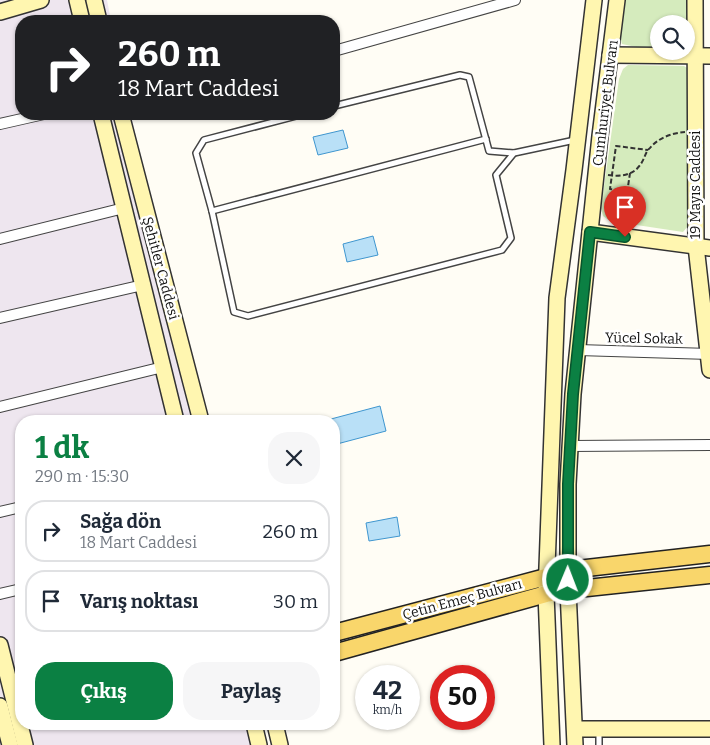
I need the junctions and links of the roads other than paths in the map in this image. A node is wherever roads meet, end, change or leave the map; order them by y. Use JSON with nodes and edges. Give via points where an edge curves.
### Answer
{"nodes":[{"id":1,"x":41,"y":0,"type":"edge"},
{"id":2,"x":78,"y":0,"type":"edge"},
{"id":3,"x":94,"y":0,"type":"edge"},
{"id":4,"x":515,"y":0,"type":"edge"},
{"id":5,"x":594,"y":0,"type":"edge"},
{"id":6,"x":618,"y":0,"type":"edge"},
{"id":7,"x":695,"y":0,"type":"edge"},
{"id":8,"x":0,"y":12,"type":"edge"},
{"id":9,"x":81,"y":15,"type":"edge"},
{"id":10,"x":98,"y":15,"type":"edge"},
{"id":11,"x":340,"y":49,"type":"edge"},
{"id":12,"x":610,"y":55,"type":"junction"},
{"id":13,"x":703,"y":56,"type":"edge"},
{"id":14,"x":340,"y":105,"type":"edge"},
{"id":15,"x":18,"y":120,"type":"edge"},
{"id":16,"x":102,"y":120,"type":"edge"},
{"id":17,"x":123,"y":120,"type":"edge"},
{"id":18,"x":281,"y":120,"type":"edge"},
{"id":19,"x":0,"y":124,"type":"edge"},
{"id":20,"x":486,"y":139,"type":"junction"},
{"id":21,"x":578,"y":139,"type":"junction"},
{"id":22,"x":514,"y":153,"type":"junction"},
{"id":23,"x":124,"y":208,"type":"junction"},
{"id":24,"x":212,"y":212,"type":"junction"},
{"id":25,"x":590,"y":232,"type":"junction"},
{"id":26,"x":0,"y":239,"type":"edge"},
{"id":27,"x":703,"y":247,"type":"edge"},
{"id":28,"x":143,"y":285,"type":"junction"},
{"id":29,"x":0,"y":318,"type":"edge"},
{"id":30,"x":578,"y":350,"type":"junction"},
{"id":31,"x":709,"y":354,"type":"edge"},
{"id":32,"x":163,"y":367,"type":"junction"},
{"id":33,"x":710,"y":370,"type":"edge"},
{"id":34,"x":0,"y":407,"type":"edge"},
{"id":35,"x":175,"y":415,"type":"edge"},
{"id":36,"x":199,"y":415,"type":"edge"},
{"id":37,"x":710,"y":445,"type":"edge"},
{"id":38,"x":570,"y":446,"type":"junction"},
{"id":39,"x":15,"y":508,"type":"edge"},
{"id":40,"x":0,"y":512,"type":"edge"},
{"id":41,"x":710,"y":554,"type":"edge"},
{"id":42,"x":569,"y":570,"type":"junction"},
{"id":43,"x":710,"y":575,"type":"edge"},
{"id":44,"x":546,"y":578,"type":"junction"},
{"id":45,"x":15,"y":590,"type":"edge"},
{"id":46,"x":568,"y":590,"type":"junction"},
{"id":47,"x":0,"y":594,"type":"edge"},
{"id":48,"x":546,"y":594,"type":"junction"},
{"id":49,"x":340,"y":631,"type":"edge"},
{"id":50,"x":0,"y":645,"type":"edge"},
{"id":51,"x":340,"y":650,"type":"edge"},
{"id":52,"x":15,"y":699,"type":"edge"},
{"id":53,"x":0,"y":706,"type":"edge"},
{"id":54,"x":575,"y":729,"type":"junction"},
{"id":55,"x":599,"y":729,"type":"junction"},
{"id":56,"x":710,"y":729,"type":"edge"},
{"id":57,"x":23,"y":730,"type":"edge"},
{"id":58,"x":255,"y":730,"type":"edge"},
{"id":59,"x":276,"y":730,"type":"edge"},
{"id":60,"x":10,"y":745,"type":"edge"},
{"id":61,"x":24,"y":745,"type":"edge"},
{"id":62,"x":259,"y":745,"type":"edge"},
{"id":63,"x":280,"y":745,"type":"edge"},
{"id":64,"x":552,"y":745,"type":"edge"},
{"id":65,"x":575,"y":745,"type":"edge"},
{"id":66,"x":599,"y":745,"type":"edge"}],
"edges":[{"from":1,"to":8,"type":"street"},
{"from":2,"to":9,"type":"street"},
{"from":3,"to":10,"type":"street"},
{"from":4,"to":11,"type":"street"},
{"from":5,"to":21,"type":"street","name":"Cumhuriyet Bulvarı"},
{"from":6,"to":12,"type":"street","name":"Cumhuriyet Bulvarı"},
{"from":7,"to":13,"type":"street","name":"19 Mayıs Caddesi"},
{"from":12,"to":13,"type":"street"},
{"from":12,"to":25,"type":"street","name":"Cumhuriyet Bulvarı"},
{"from":13,"to":27,"type":"street","name":"19 Mayıs Caddesi"},
{"from":14,"to":20,"type":"lane","via":[[460,75],[469,77]]},
{"from":15,"to":19,"type":"street"},
{"from":16,"to":23,"type":"street","name":"Şehitler Caddesi"},
{"from":17,"to":36,"type":"street","name":"Şehitler Caddesi"},
{"from":18,"to":24,"type":"lane","via":[[204,140],[196,152]]},
{"from":20,"to":22,"type":"lane","via":[[489,151]]},
{"from":20,"to":24,"type":"lane"},
{"from":21,"to":22,"type":"lane"},
{"from":21,"to":44,"type":"street","name":"Cumhuriyet Bulvarı","via":[[557,298]]},
{"from":22,"to":24,"type":"lane","via":[[496,175],[512,238],[502,250],[248,316],[234,312]]},
{"from":23,"to":26,"type":"street"},
{"from":23,"to":28,"type":"street","name":"Şehitler Caddesi"},
{"from":25,"to":27,"type":"street"},
{"from":25,"to":30,"type":"street","name":"Cumhuriyet Bulvarı"},
{"from":27,"to":31,"type":"street","name":"19 Mayıs Caddesi"},
{"from":28,"to":29,"type":"street"},
{"from":28,"to":32,"type":"street","name":"Şehitler Caddesi"},
{"from":30,"to":31,"type":"street","name":"Yücel Sokak"},
{"from":30,"to":38,"type":"street","name":"Cumhuriyet Bulvarı"},
{"from":31,"to":33,"type":"street","name":"19 Mayıs Caddesi"},
{"from":32,"to":34,"type":"street"},
{"from":32,"to":35,"type":"street","name":"Şehitler Caddesi"},
{"from":37,"to":38,"type":"street"},
{"from":38,"to":42,"type":"street","name":"Cumhuriyet Bulvarı"},
{"from":39,"to":40,"type":"street"},
{"from":41,"to":42,"type":"main road","name":"Çetin Emeç Bulvarı"},
{"from":42,"to":44,"type":"main road","name":"Çetin Emeç Bulvarı"},
{"from":42,"to":46,"type":"street","name":"Cumhuriyet Bulvarı"},
{"from":43,"to":46,"type":"main road"},
{"from":44,"to":48,"type":"street","name":"Cumhuriyet Bulvarı"},
{"from":44,"to":49,"type":"main road","name":"Çetin Emeç Bulvarı"},
{"from":45,"to":47,"type":"street"},
{"from":46,"to":48,"type":"main road"},
{"from":46,"to":54,"type":"street","name":"Cumhuriyet Bulvarı"},
{"from":48,"to":51,"type":"main road"},
{"from":48,"to":64,"type":"street","name":"Cumhuriyet Bulvarı"},
{"from":50,"to":52,"type":"street"},
{"from":53,"to":60,"type":"street"},
{"from":54,"to":55,"type":"street"},
{"from":54,"to":65,"type":"street","name":"Cumhuriyet Bulvarı"},
{"from":55,"to":56,"type":"street"},
{"from":55,"to":66,"type":"lane"},
{"from":57,"to":61,"type":"street"},
{"from":58,"to":62,"type":"street"},
{"from":59,"to":63,"type":"street"}]}
